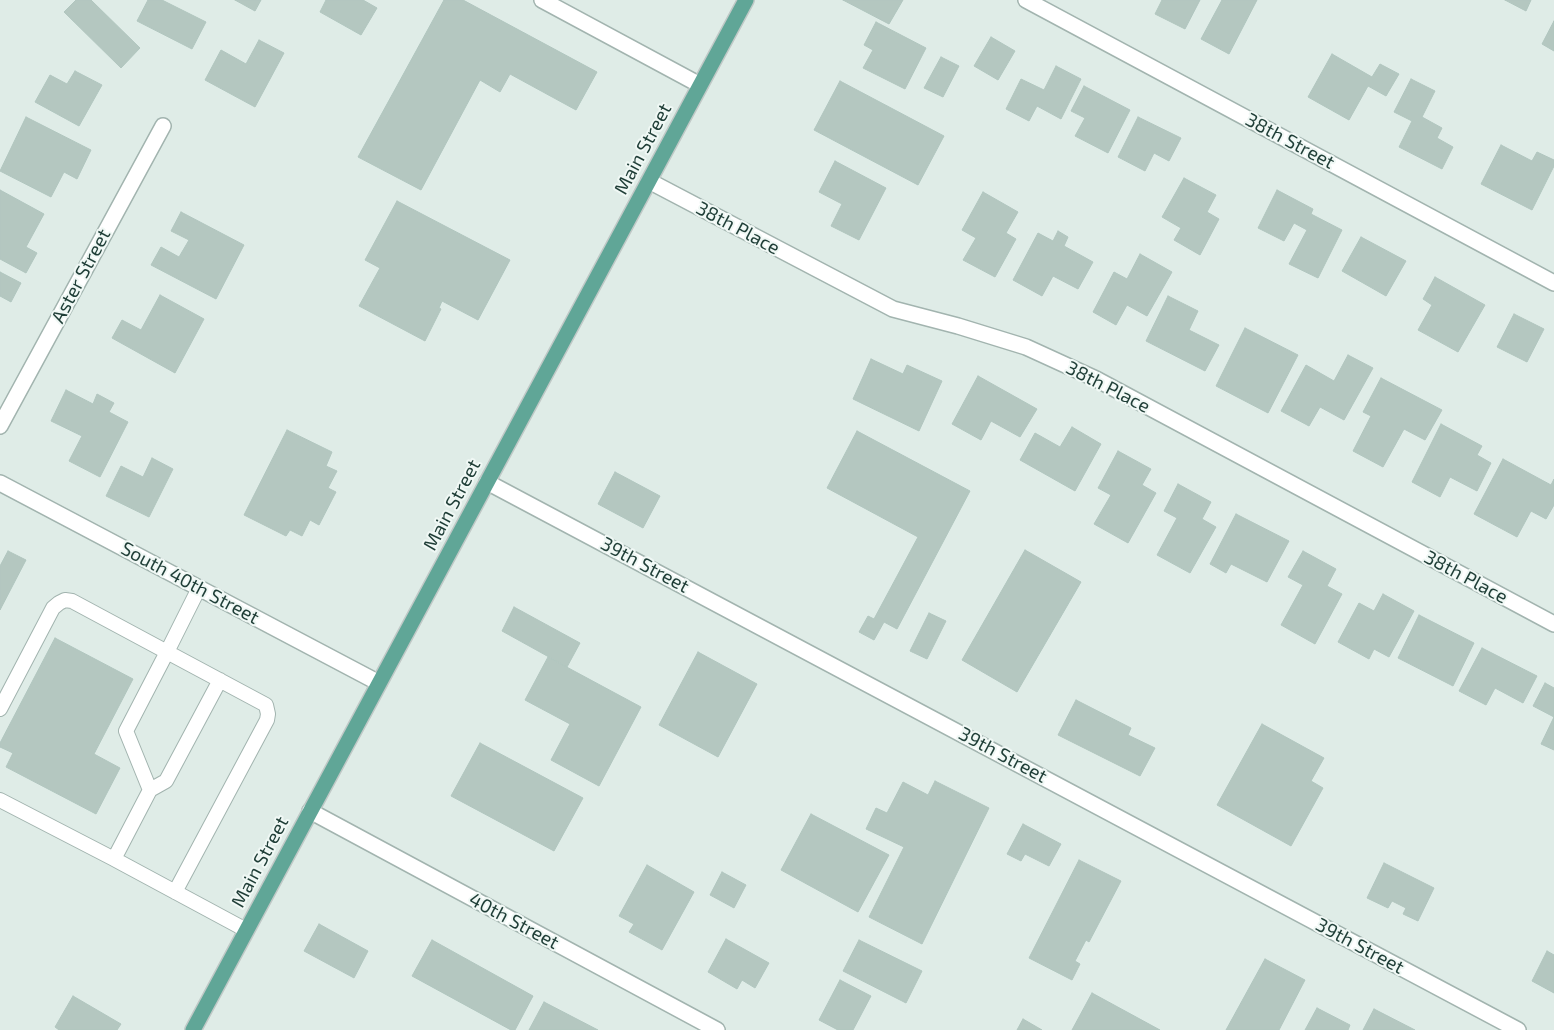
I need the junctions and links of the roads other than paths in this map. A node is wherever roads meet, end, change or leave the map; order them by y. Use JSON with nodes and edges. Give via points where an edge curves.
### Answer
{"nodes":[{"id":1,"x":542,"y":0,"type":"edge"},
{"id":2,"x":746,"y":0,"type":"edge"},
{"id":3,"x":1026,"y":0,"type":"edge"},
{"id":4,"x":700,"y":85,"type":"junction"},
{"id":5,"x":163,"y":126,"type":"dead end"},
{"id":6,"x":649,"y":181,"type":"junction"},
{"id":7,"x":1554,"y":283,"type":"edge"},
{"id":8,"x":0,"y":426,"type":"edge"},
{"id":9,"x":487,"y":482,"type":"junction"},
{"id":10,"x":0,"y":483,"type":"edge"},
{"id":11,"x":200,"y":588,"type":"junction"},
{"id":12,"x":1554,"y":624,"type":"edge"},
{"id":13,"x":167,"y":652,"type":"junction"},
{"id":14,"x":220,"y":680,"type":"junction"},
{"id":15,"x":380,"y":683,"type":"junction"},
{"id":16,"x":0,"y":709,"type":"edge"},
{"id":17,"x":150,"y":790,"type":"junction"},
{"id":18,"x":0,"y":800,"type":"edge"},
{"id":19,"x":310,"y":811,"type":"junction"},
{"id":20,"x":114,"y":860,"type":"junction"},
{"id":21,"x":175,"y":892,"type":"junction"},
{"id":22,"x":246,"y":930,"type":"junction"},
{"id":23,"x":192,"y":1030,"type":"edge"},
{"id":24,"x":717,"y":1030,"type":"edge"},
{"id":25,"x":1518,"y":1030,"type":"edge"}],
"edges":[{"from":1,"to":4,"type":"street"},
{"from":2,"to":4,"type":"main road","name":"Main Street"},
{"from":3,"to":7,"type":"street","name":"38th Street"},
{"from":4,"to":6,"type":"main road","name":"Main Street"},
{"from":5,"to":8,"type":"street","name":"Aster Street"},
{"from":6,"to":9,"type":"main road","name":"Main Street"},
{"from":6,"to":12,"type":"street","name":"38th Place","via":[[893,309],[1026,347],[1096,379]]},
{"from":9,"to":15,"type":"main road","name":"Main Street"},
{"from":9,"to":25,"type":"street","name":"39th Street"},
{"from":10,"to":11,"type":"street","name":"South 40th Street"},
{"from":11,"to":13,"type":"lane"},
{"from":11,"to":15,"type":"street","name":"South 40th Street"},
{"from":13,"to":14,"type":"lane"},
{"from":13,"to":16,"type":"lane","via":[[66,600],[54,608]]},
{"from":13,"to":17,"type":"lane","via":[[126,730]]},
{"from":14,"to":17,"type":"lane","via":[[166,781]]},
{"from":14,"to":21,"type":"lane","via":[[262,702],[268,710],[267,720]]},
{"from":15,"to":19,"type":"main road","name":"Main Street"},
{"from":17,"to":20,"type":"lane"},
{"from":18,"to":20,"type":"lane"},
{"from":19,"to":22,"type":"main road","name":"Main Street"},
{"from":19,"to":24,"type":"street","name":"40th Street"},
{"from":20,"to":21,"type":"lane"},
{"from":21,"to":22,"type":"lane"},
{"from":22,"to":23,"type":"main road","name":"Main Street"}]}
